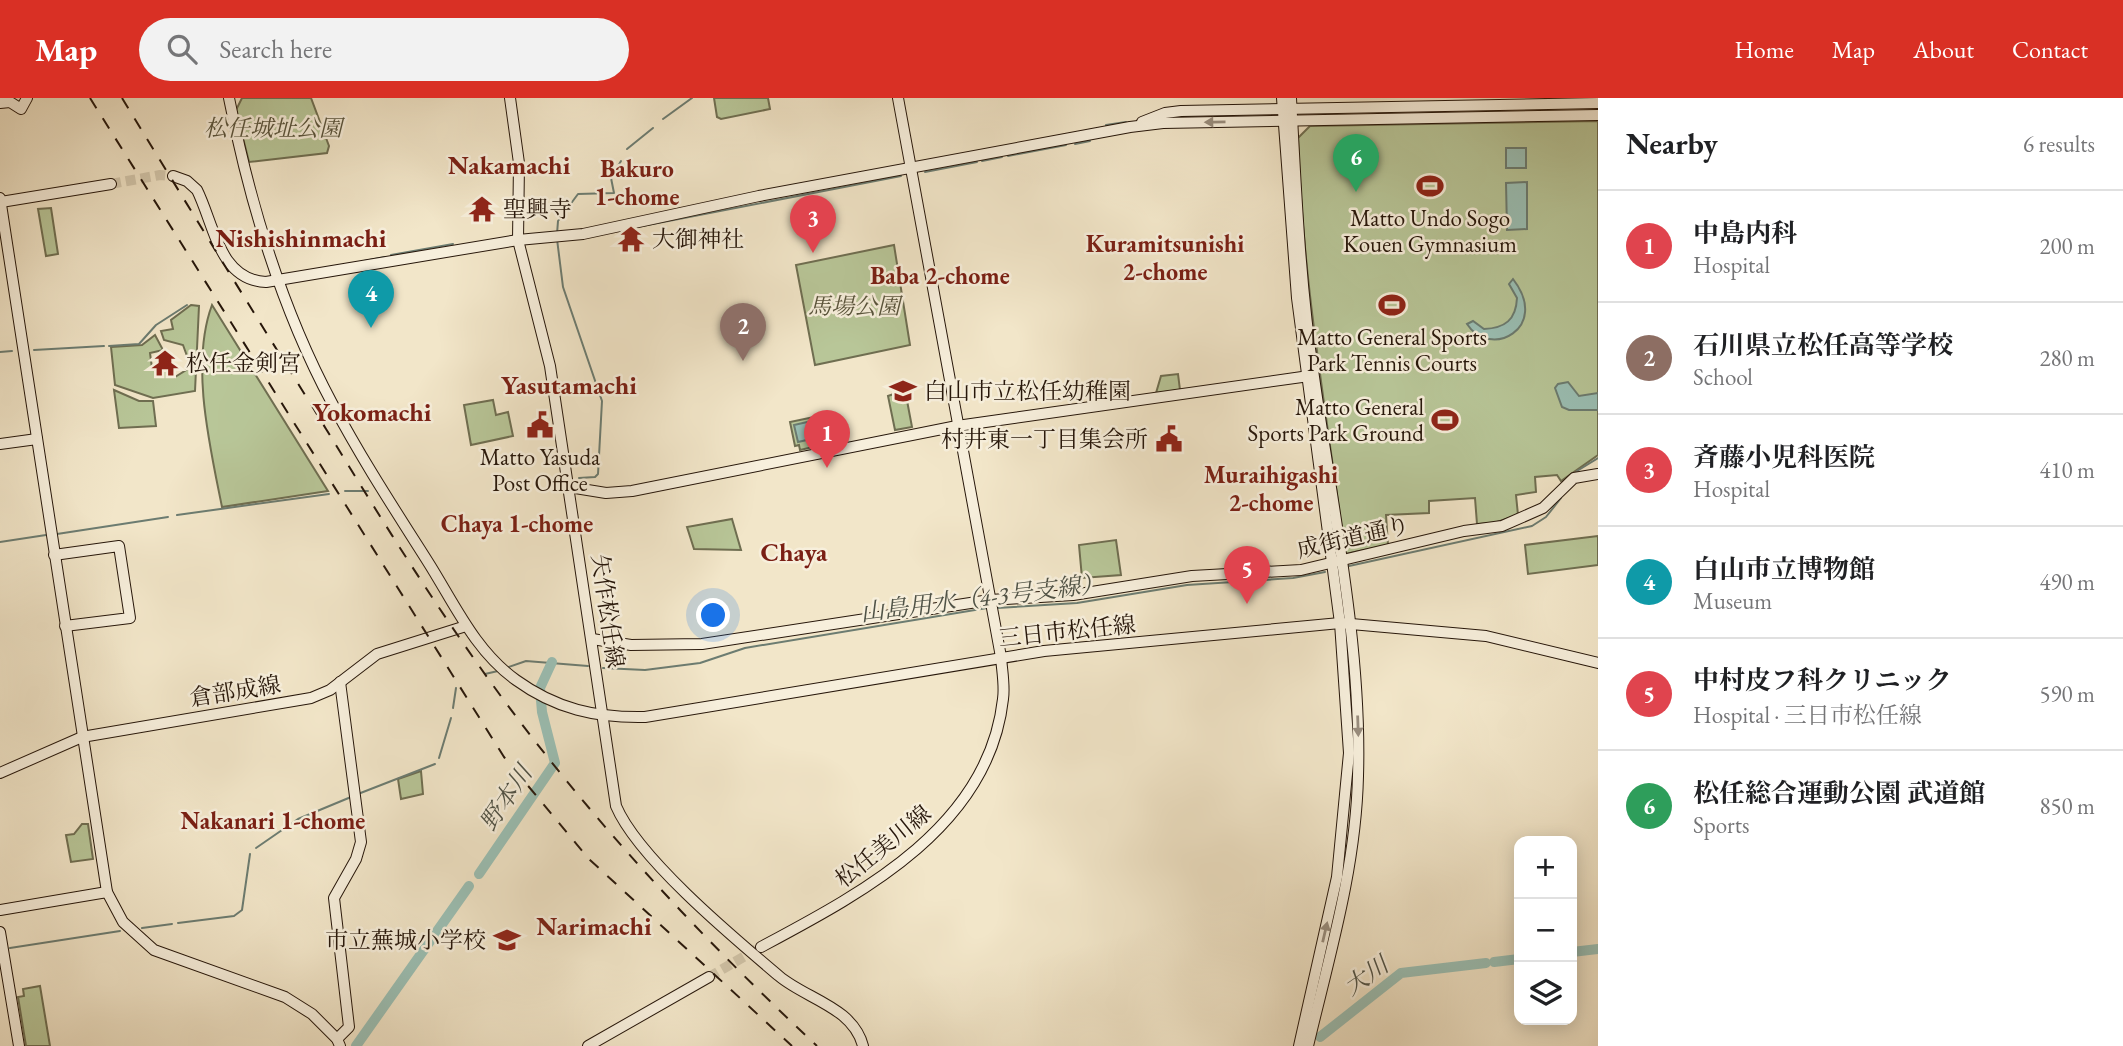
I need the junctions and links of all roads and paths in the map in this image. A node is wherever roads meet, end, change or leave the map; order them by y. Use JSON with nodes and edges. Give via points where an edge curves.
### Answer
{"nodes":[{"id":1,"x":27,"y":98,"type":"edge"},
{"id":2,"x":229,"y":98,"type":"edge"},
{"id":3,"x":510,"y":98,"type":"edge"},
{"id":4,"x":898,"y":98,"type":"edge"},
{"id":5,"x":0,"y":103,"type":"edge"},
{"id":6,"x":1286,"y":103,"type":"edge"},
{"id":7,"x":1598,"y":103,"type":"edge"},
{"id":8,"x":1451,"y":107,"type":"edge"},
{"id":9,"x":1598,"y":115,"type":"edge"},
{"id":10,"x":1287,"y":120,"type":"junction"},
{"id":11,"x":1130,"y":127,"type":"junction"},
{"id":12,"x":911,"y":168,"type":"junction"},
{"id":13,"x":173,"y":176,"type":"tunnel mouth"},
{"id":14,"x":111,"y":184,"type":"tunnel mouth"},
{"id":15,"x":0,"y":200,"type":"edge"},
{"id":16,"x":518,"y":240,"type":"junction"},
{"id":17,"x":279,"y":281,"type":"junction"},
{"id":18,"x":1309,"y":376,"type":"junction"},
{"id":19,"x":957,"y":426,"type":"junction"},
{"id":20,"x":37,"y":439,"type":"junction"},
{"id":21,"x":0,"y":444,"type":"edge"},
{"id":22,"x":1598,"y":474,"type":"edge"},
{"id":23,"x":569,"y":486,"type":"junction"},
{"id":24,"x":54,"y":555,"type":"junction"},
{"id":25,"x":1335,"y":561,"type":"junction"},
{"id":26,"x":991,"y":606,"type":"junction"},
{"id":27,"x":1344,"y":624,"type":"junction"},
{"id":28,"x":65,"y":626,"type":"junction"},
{"id":29,"x":466,"y":626,"type":"junction"},
{"id":30,"x":592,"y":639,"type":"junction"},
{"id":31,"x":1002,"y":657,"type":"junction"},
{"id":32,"x":1598,"y":663,"type":"edge"},
{"id":33,"x":340,"y":682,"type":"junction"},
{"id":34,"x":603,"y":717,"type":"junction"},
{"id":35,"x":82,"y":737,"type":"junction"},
{"id":36,"x":0,"y":773,"type":"edge"},
{"id":37,"x":107,"y":892,"type":"junction"},
{"id":38,"x":0,"y":910,"type":"edge"},
{"id":39,"x":0,"y":932,"type":"edge"},
{"id":40,"x":761,"y":947,"type":"tunnel mouth"},
{"id":41,"x":709,"y":977,"type":"tunnel mouth"},
{"id":42,"x":339,"y":1043,"type":"edge"},
{"id":43,"x":19,"y":1046,"type":"edge"},
{"id":44,"x":590,"y":1046,"type":"edge"},
{"id":45,"x":863,"y":1046,"type":"edge"},
{"id":46,"x":1299,"y":1046,"type":"edge"},
{"id":47,"x":1308,"y":1046,"type":"edge"}],
"edges":[{"from":1,"to":5,"type":"street","via":[[21,108]]},
{"from":2,"to":17,"type":"street","name":"三日市松任線","via":[[243,168]]},
{"from":3,"to":16,"type":"street","name":"矢作松任線","via":[[519,163]]},
{"from":4,"to":12,"type":"street","name":"松任美川線"},
{"from":6,"to":8,"type":"street"},
{"from":6,"to":10,"type":"street"},
{"from":6,"to":11,"type":"street","via":[[1165,113]]},
{"from":7,"to":8,"type":"street"},
{"from":8,"to":9,"type":"street"},
{"from":8,"to":10,"type":"street"},
{"from":10,"to":11,"type":"street","one_way":true},
{"from":10,"to":18,"type":"street"},
{"from":11,"to":12,"type":"street"},
{"from":12,"to":16,"type":"street","via":[[583,234]]},
{"from":12,"to":19,"type":"street","name":"松任美川線"},
{"from":13,"to":17,"type":"street","via":[[197,190],[232,267],[256,282]]},
{"from":14,"to":15,"type":"street"},
{"from":15,"to":20,"type":"street"},
{"from":16,"to":17,"type":"street"},
{"from":16,"to":23,"type":"street","name":"矢作松任線","via":[[550,366]]},
{"from":17,"to":29,"type":"street","name":"三日市松任線","via":[[331,401]]},
{"from":18,"to":19,"type":"street"},
{"from":18,"to":25,"type":"street"},
{"from":19,"to":23,"type":"street","via":[[632,491],[606,493]]},
{"from":19,"to":26,"type":"street","name":"松任美川線"},
{"from":20,"to":21,"type":"street"},
{"from":20,"to":24,"type":"street"},
{"from":22,"to":25,"type":"street","name":"成街道通り","via":[[1566,483],[1543,508],[1502,526]]},
{"from":23,"to":30,"type":"street","name":"矢作松任線"},
{"from":24,"to":28,"type":"street"},
{"from":24,"to":28,"type":"street","via":[[119,546],[121,558],[130,618]]},
{"from":25,"to":26,"type":"street","name":"成街道通り","via":[[1301,570],[1192,576]]},
{"from":25,"to":27,"type":"street"},
{"from":26,"to":30,"type":"street","name":"成街道通り","via":[[702,644],[631,645]]},
{"from":26,"to":31,"type":"street","name":"松任美川線"},
{"from":27,"to":31,"type":"street","name":"三日市松任線"},
{"from":27,"to":32,"type":"street","name":"三日市松任線","via":[[1486,636]]},
{"from":46,"to":27,"type":"street","one_way":true,"via":[[1343,837],[1349,753]]},
{"from":27,"to":47,"type":"street","one_way":true,"via":[[1359,725],[1355,822],[1349,878]]},
{"from":28,"to":35,"type":"street"},
{"from":29,"to":33,"type":"street","name":"倉部成線","via":[[377,654]]},
{"from":29,"to":34,"type":"street","name":"三日市松任線","via":[[502,669],[540,695],[578,712]]},
{"from":30,"to":34,"type":"street","name":"矢作松任線"},
{"from":31,"to":34,"type":"street","name":"三日市松任線","via":[[645,717]]},
{"from":31,"to":40,"type":"street","name":"松任美川線","via":[[1004,697],[999,724],[992,748],[965,798],[918,848],[880,878]]},
{"from":33,"to":35,"type":"street","name":"倉部成線","via":[[311,698]]},
{"from":33,"to":42,"type":"street","via":[[361,842],[334,898],[349,1027]]},
{"from":34,"to":45,"type":"street","name":"矢作松任線","via":[[617,806],[633,835],[780,977],[844,1016]]},
{"from":35,"to":36,"type":"street","name":"倉部成線"},
{"from":35,"to":37,"type":"street"},
{"from":37,"to":38,"type":"street"},
{"from":37,"to":42,"type":"street","via":[[123,922],[154,950],[285,997],[312,1014]]},
{"from":39,"to":43,"type":"street"},
{"from":41,"to":44,"type":"street"}]}
